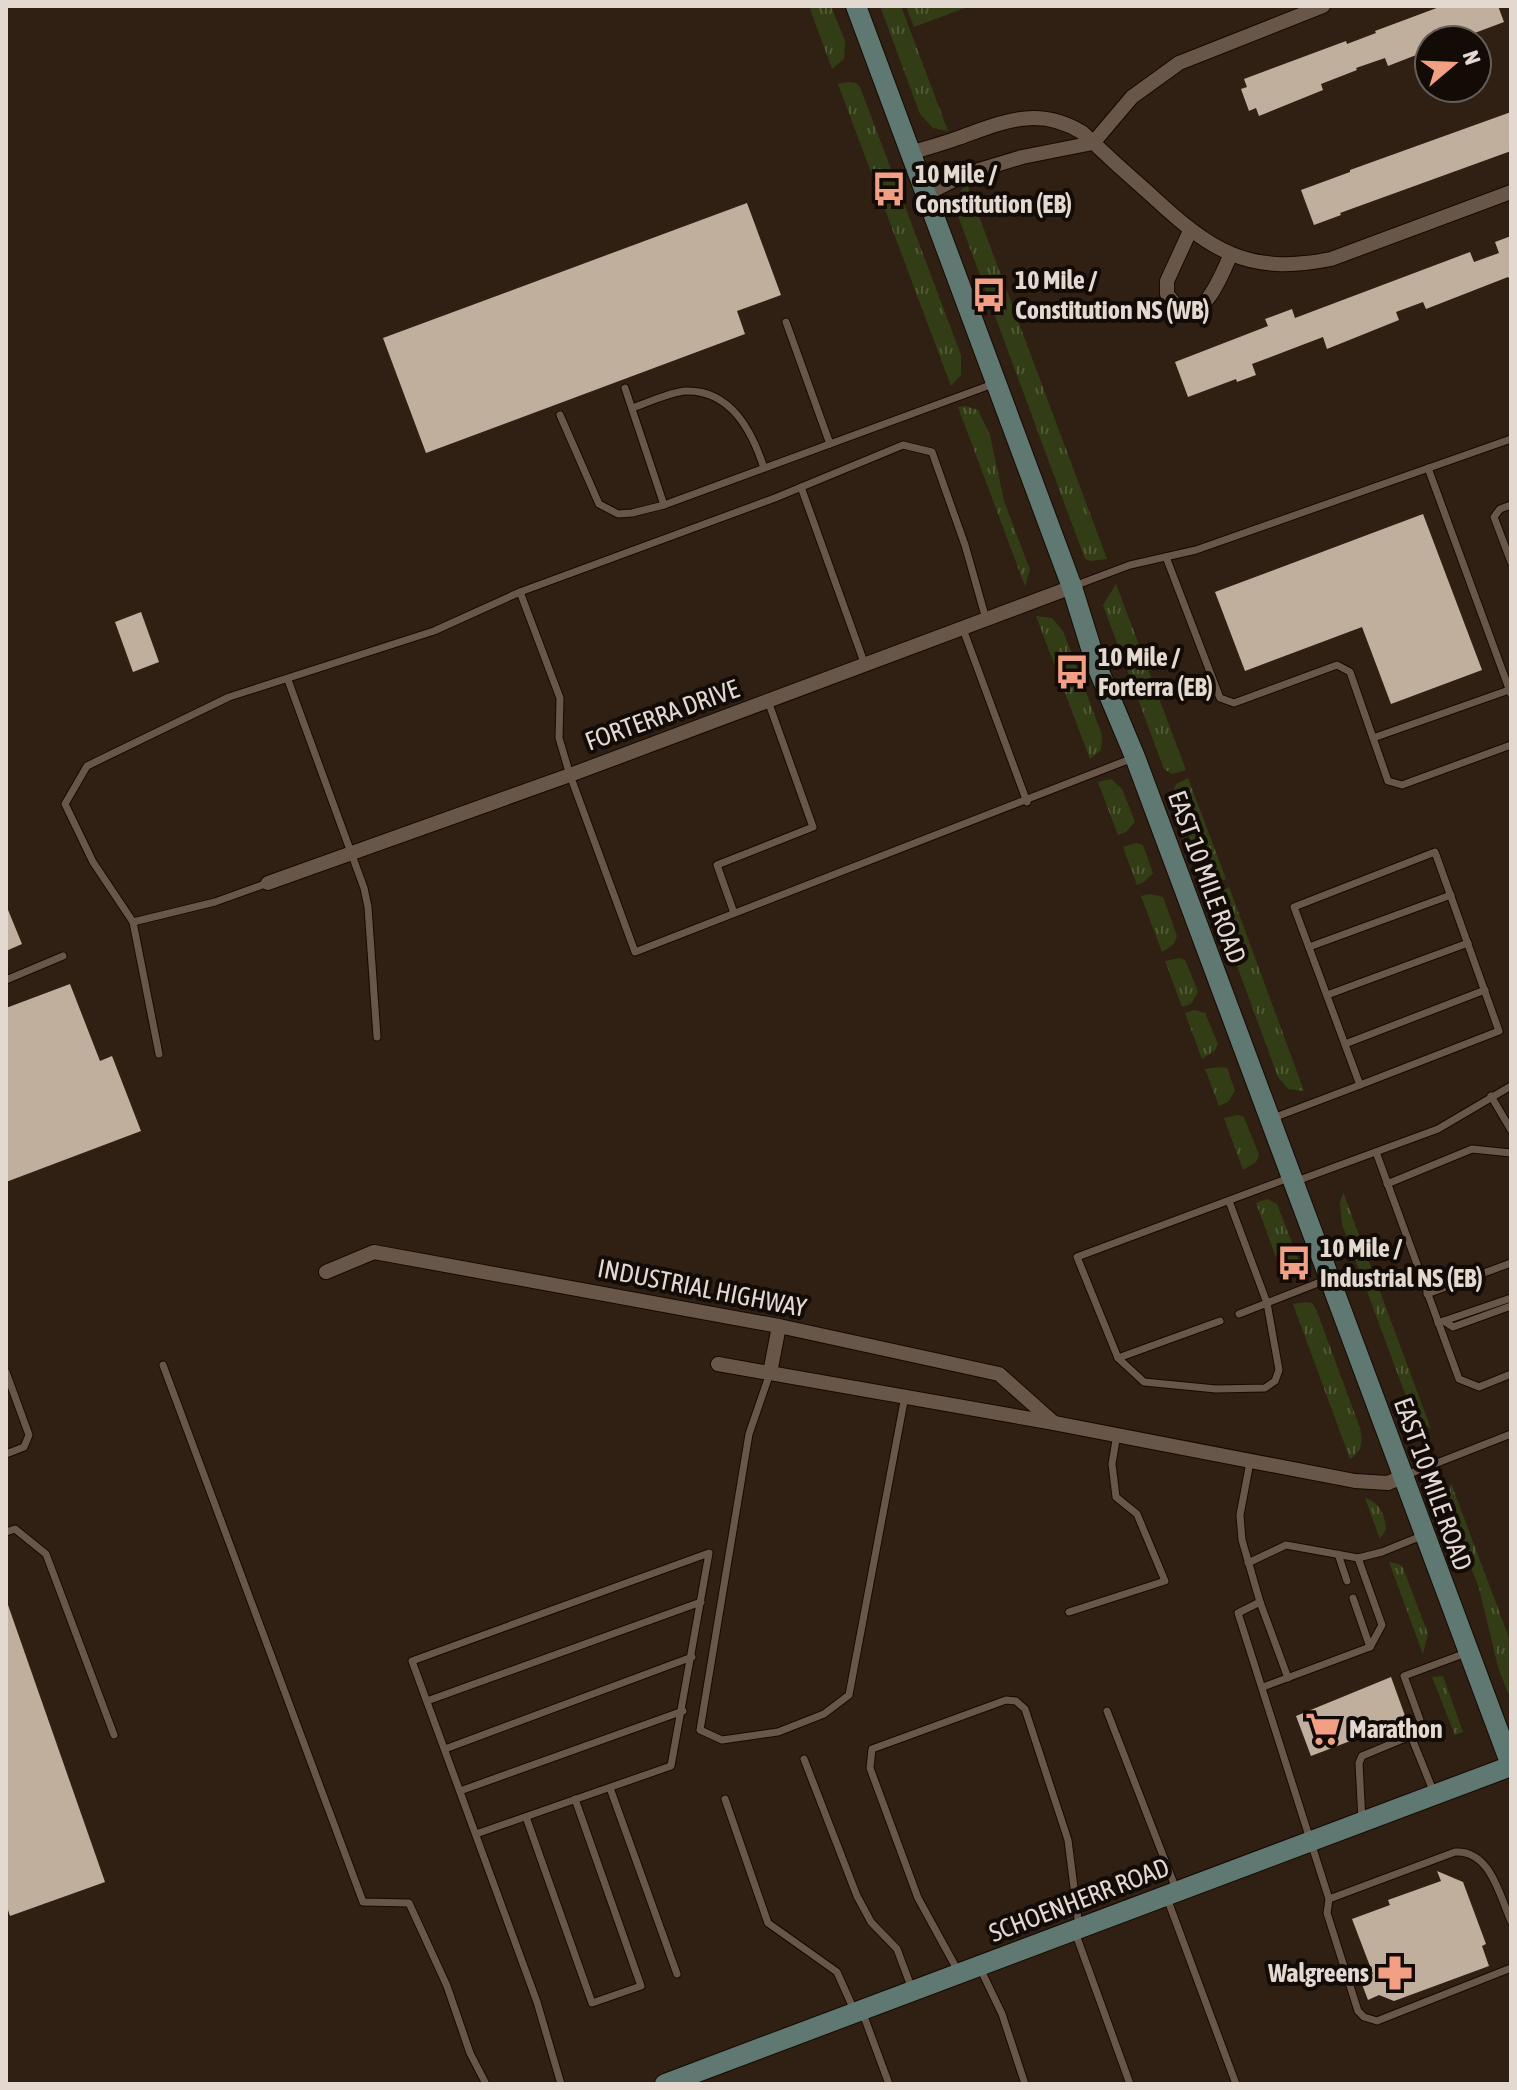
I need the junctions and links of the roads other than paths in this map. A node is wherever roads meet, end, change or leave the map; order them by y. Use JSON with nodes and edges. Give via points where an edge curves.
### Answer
{"nodes":[{"id":1,"x":856,"y":6,"type":"edge"},
{"id":2,"x":1323,"y":6,"type":"edge"},
{"id":3,"x":1093,"y":143,"type":"junction"},
{"id":4,"x":910,"y":153,"type":"junction"},
{"id":5,"x":1511,"y":192,"type":"edge"},
{"id":6,"x":926,"y":194,"type":"junction"},
{"id":7,"x":1190,"y":231,"type":"junction"},
{"id":8,"x":1231,"y":254,"type":"junction"},
{"id":9,"x":786,"y":322,"type":"dead end"},
{"id":10,"x":995,"y":383,"type":"junction"},
{"id":11,"x":625,"y":388,"type":"dead end"},
{"id":12,"x":632,"y":408,"type":"junction"},
{"id":13,"x":560,"y":415,"type":"dead end"},
{"id":14,"x":1511,"y":439,"type":"edge"},
{"id":15,"x":830,"y":444,"type":"junction"},
{"id":16,"x":764,"y":468,"type":"junction"},
{"id":17,"x":1428,"y":468,"type":"junction"},
{"id":18,"x":801,"y":487,"type":"junction"},
{"id":19,"x":664,"y":505,"type":"junction"},
{"id":20,"x":1511,"y":505,"type":"edge"},
{"id":21,"x":1166,"y":557,"type":"junction"},
{"id":22,"x":1511,"y":562,"type":"edge"},
{"id":23,"x":1072,"y":587,"type":"junction"},
{"id":24,"x":520,"y":592,"type":"junction"},
{"id":25,"x":986,"y":619,"type":"junction"},
{"id":26,"x":963,"y":629,"type":"junction"},
{"id":27,"x":865,"y":665,"type":"junction"},
{"id":28,"x":288,"y":680,"type":"junction"},
{"id":29,"x":1510,"y":692,"type":"edge"},
{"id":30,"x":768,"y":701,"type":"junction"},
{"id":31,"x":1373,"y":738,"type":"junction"},
{"id":32,"x":1511,"y":745,"type":"edge"},
{"id":33,"x":1135,"y":757,"type":"junction"},
{"id":34,"x":570,"y":775,"type":"junction"},
{"id":35,"x":1027,"y":802,"type":"junction"},
{"id":36,"x":353,"y":852,"type":"junction"},
{"id":37,"x":268,"y":883,"type":"joint"},
{"id":38,"x":1451,"y":895,"type":"junction"},
{"id":39,"x":734,"y":913,"type":"junction"},
{"id":40,"x":133,"y":922,"type":"junction"},
{"id":41,"x":1468,"y":943,"type":"junction"},
{"id":42,"x":1309,"y":947,"type":"junction"},
{"id":43,"x":63,"y":956,"type":"dead end"},
{"id":44,"x":6,"y":980,"type":"edge"},
{"id":45,"x":1485,"y":990,"type":"junction"},
{"id":46,"x":1327,"y":995,"type":"junction"},
{"id":47,"x":377,"y":1037,"type":"dead end"},
{"id":48,"x":1345,"y":1044,"type":"junction"},
{"id":49,"x":159,"y":1054,"type":"dead end"},
{"id":50,"x":1360,"y":1085,"type":"junction"},
{"id":51,"x":1511,"y":1086,"type":"edge"},
{"id":52,"x":1491,"y":1096,"type":"junction"},
{"id":53,"x":1269,"y":1119,"type":"junction"},
{"id":54,"x":1511,"y":1130,"type":"edge"},
{"id":55,"x":1376,"y":1152,"type":"junction"},
{"id":56,"x":1511,"y":1153,"type":"edge"},
{"id":57,"x":1292,"y":1180,"type":"junction"},
{"id":58,"x":1387,"y":1184,"type":"junction"},
{"id":59,"x":1229,"y":1201,"type":"junction"},
{"id":60,"x":1511,"y":1263,"type":"edge"},
{"id":61,"x":326,"y":1272,"type":"dead end"},
{"id":62,"x":1329,"y":1279,"type":"junction"},
{"id":63,"x":1427,"y":1294,"type":"junction"},
{"id":64,"x":1511,"y":1298,"type":"edge"},
{"id":65,"x":1267,"y":1303,"type":"junction"},
{"id":66,"x":1511,"y":1306,"type":"edge"},
{"id":67,"x":1239,"y":1314,"type":"dead end"},
{"id":68,"x":1220,"y":1321,"type":"dead end"},
{"id":69,"x":1441,"y":1322,"type":"junction"},
{"id":70,"x":779,"y":1326,"type":"junction"},
{"id":71,"x":1118,"y":1358,"type":"junction"},
{"id":72,"x":718,"y":1364,"type":"dead end"},
{"id":73,"x":163,"y":1365,"type":"dead end"},
{"id":74,"x":6,"y":1372,"type":"edge"},
{"id":75,"x":770,"y":1373,"type":"junction"},
{"id":76,"x":1511,"y":1374,"type":"edge"},
{"id":77,"x":905,"y":1396,"type":"junction"},
{"id":78,"x":1054,"y":1423,"type":"junction"},
{"id":79,"x":1117,"y":1434,"type":"junction"},
{"id":80,"x":1511,"y":1435,"type":"edge"},
{"id":81,"x":6,"y":1454,"type":"edge"},
{"id":82,"x":1250,"y":1462,"type":"junction"},
{"id":83,"x":1402,"y":1477,"type":"junction"},
{"id":84,"x":6,"y":1532,"type":"edge"},
{"id":85,"x":1424,"y":1535,"type":"junction"},
{"id":86,"x":1338,"y":1554,"type":"junction"},
{"id":87,"x":1358,"y":1558,"type":"junction"},
{"id":88,"x":1248,"y":1563,"type":"junction"},
{"id":89,"x":1347,"y":1581,"type":"dead end"},
{"id":90,"x":1353,"y":1598,"type":"dead end"},
{"id":91,"x":701,"y":1602,"type":"junction"},
{"id":92,"x":1260,"y":1602,"type":"junction"},
{"id":93,"x":1069,"y":1612,"type":"dead end"},
{"id":94,"x":1370,"y":1647,"type":"junction"},
{"id":95,"x":1468,"y":1652,"type":"junction"},
{"id":96,"x":692,"y":1657,"type":"junction"},
{"id":97,"x":1288,"y":1678,"type":"junction"},
{"id":98,"x":1263,"y":1687,"type":"junction"},
{"id":99,"x":427,"y":1701,"type":"junction"},
{"id":100,"x":683,"y":1711,"type":"junction"},
{"id":101,"x":1107,"y":1711,"type":"dead end"},
{"id":102,"x":114,"y":1735,"type":"dead end"},
{"id":103,"x":1411,"y":1736,"type":"junction"},
{"id":104,"x":445,"y":1749,"type":"junction"},
{"id":105,"x":804,"y":1759,"type":"dead end"},
{"id":106,"x":1511,"y":1765,"type":"edge"},
{"id":107,"x":610,"y":1788,"type":"junction"},
{"id":108,"x":460,"y":1791,"type":"junction"},
{"id":109,"x":1434,"y":1794,"type":"junction"},
{"id":110,"x":575,"y":1799,"type":"junction"},
{"id":111,"x":725,"y":1799,"type":"dead end"},
{"id":112,"x":526,"y":1817,"type":"junction"},
{"id":113,"x":1362,"y":1822,"type":"junction"},
{"id":114,"x":476,"y":1834,"type":"junction"},
{"id":115,"x":1310,"y":1841,"type":"junction"},
{"id":116,"x":1172,"y":1893,"type":"junction"},
{"id":117,"x":1329,"y":1899,"type":"junction"},
{"id":118,"x":1511,"y":1921,"type":"edge"},
{"id":119,"x":1076,"y":1929,"type":"junction"},
{"id":120,"x":979,"y":1966,"type":"junction"},
{"id":121,"x":1511,"y":1968,"type":"edge"},
{"id":122,"x":959,"y":1973,"type":"junction"},
{"id":123,"x":677,"y":1974,"type":"dead end"},
{"id":124,"x":913,"y":1990,"type":"junction"},
{"id":125,"x":858,"y":2011,"type":"junction"},
{"id":126,"x":704,"y":2077,"type":"edge"},
{"id":127,"x":486,"y":2084,"type":"edge"},
{"id":128,"x":561,"y":2084,"type":"edge"},
{"id":129,"x":665,"y":2084,"type":"edge"},
{"id":130,"x":889,"y":2084,"type":"edge"},
{"id":131,"x":1025,"y":2084,"type":"edge"},
{"id":132,"x":1130,"y":2084,"type":"edge"},
{"id":133,"x":1236,"y":2084,"type":"edge"}],
"edges":[{"from":1,"to":4,"type":"main road","name":"EAST 10 MILE ROAD"},
{"from":2,"to":3,"type":"street","via":[[1179,63],[1132,97]]},
{"from":3,"to":4,"type":"street","via":[[1070,124],[1047,117],[1007,119]]},
{"from":3,"to":6,"type":"street","via":[[966,174]]},
{"from":3,"to":7,"type":"street"},
{"from":4,"to":6,"type":"main road","name":"EAST 10 MILE ROAD"},
{"from":5,"to":8,"type":"street","via":[[1331,259],[1262,263]]},
{"from":6,"to":10,"type":"main road","name":"EAST 10 MILE ROAD"},
{"from":7,"to":8,"type":"street"},
{"from":7,"to":8,"type":"street","via":[[1167,281],[1167,294],[1181,307],[1207,303]]},
{"from":9,"to":15,"type":"lane"},
{"from":10,"to":15,"type":"lane"},
{"from":10,"to":23,"type":"main road","name":"EAST 10 MILE ROAD"},
{"from":11,"to":12,"type":"lane"},
{"from":12,"to":16,"type":"lane","via":[[684,391],[717,397],[741,418]]},
{"from":12,"to":19,"type":"lane"},
{"from":13,"to":19,"type":"lane","via":[[599,504],[618,514]]},
{"from":14,"to":17,"type":"lane"},
{"from":15,"to":16,"type":"lane"},
{"from":16,"to":19,"type":"lane"},
{"from":17,"to":21,"type":"lane"},
{"from":17,"to":29,"type":"lane"},
{"from":18,"to":24,"type":"lane"},
{"from":18,"to":25,"type":"lane","via":[[903,445],[932,452]]},
{"from":18,"to":27,"type":"lane"},
{"from":20,"to":22,"type":"lane","via":[[1494,517]]},
{"from":21,"to":23,"type":"lane"},
{"from":21,"to":31,"type":"lane","via":[[1220,698],[1234,703],[1337,665],[1350,672]]},
{"from":23,"to":25,"type":"street","name":"FORTERRA DRIVE"},
{"from":23,"to":33,"type":"main road","name":"EAST 10 MILE ROAD","via":[[1096,664]]},
{"from":24,"to":28,"type":"lane","via":[[434,631]]},
{"from":24,"to":34,"type":"lane","via":[[560,698],[559,738]]},
{"from":25,"to":26,"type":"street","name":"FORTERRA DRIVE"},
{"from":26,"to":27,"type":"street","name":"FORTERRA DRIVE"},
{"from":26,"to":35,"type":"lane"},
{"from":27,"to":30,"type":"street","name":"FORTERRA DRIVE"},
{"from":28,"to":36,"type":"lane"},
{"from":28,"to":40,"type":"lane","via":[[229,697],[87,766],[65,804],[93,862]]},
{"from":29,"to":31,"type":"lane"},
{"from":30,"to":34,"type":"street","name":"FORTERRA DRIVE"},
{"from":30,"to":39,"type":"lane","via":[[813,827],[717,865]]},
{"from":31,"to":32,"type":"lane","via":[[1388,781],[1402,785]]},
{"from":33,"to":35,"type":"lane"},
{"from":33,"to":53,"type":"main road","name":"EAST 10 MILE ROAD"},
{"from":34,"to":36,"type":"street","name":"FORTERRA DRIVE"},
{"from":34,"to":39,"type":"lane","via":[[635,952]]},
{"from":35,"to":39,"type":"lane"},
{"from":36,"to":37,"type":"street","name":"FORTERRA DRIVE"},
{"from":36,"to":47,"type":"lane","via":[[368,907]]},
{"from":37,"to":40,"type":"lane"},
{"from":38,"to":41,"type":"lane"},
{"from":38,"to":42,"type":"lane"},
{"from":38,"to":42,"type":"lane","via":[[1435,852],[1294,907]]},
{"from":40,"to":49,"type":"lane"},
{"from":41,"to":45,"type":"lane"},
{"from":41,"to":46,"type":"lane"},
{"from":42,"to":46,"type":"lane"},
{"from":43,"to":44,"type":"lane"},
{"from":45,"to":48,"type":"lane"},
{"from":45,"to":50,"type":"lane","via":[[1499,1031]]},
{"from":46,"to":48,"type":"lane"},
{"from":48,"to":50,"type":"lane"},
{"from":50,"to":53,"type":"lane"},
{"from":51,"to":52,"type":"lane"},
{"from":52,"to":54,"type":"lane"},
{"from":52,"to":55,"type":"lane","via":[[1438,1129]]},
{"from":53,"to":57,"type":"main road","name":"EAST 10 MILE ROAD"},
{"from":55,"to":57,"type":"lane"},
{"from":55,"to":58,"type":"lane"},
{"from":56,"to":58,"type":"lane","via":[[1472,1149]]},
{"from":57,"to":59,"type":"lane"},
{"from":57,"to":62,"type":"main road","name":"EAST 10 MILE ROAD"},
{"from":58,"to":63,"type":"lane"},
{"from":59,"to":65,"type":"lane"},
{"from":59,"to":71,"type":"lane","via":[[1077,1257]]},
{"from":60,"to":63,"type":"lane"},
{"from":61,"to":70,"type":"street","name":"INDUSTRIAL HIGHWAY","via":[[374,1252]]},
{"from":62,"to":65,"type":"lane"},
{"from":62,"to":83,"type":"main road","name":"EAST 10 MILE ROAD"},
{"from":63,"to":69,"type":"lane"},
{"from":64,"to":69,"type":"lane"},
{"from":65,"to":67,"type":"lane"},
{"from":65,"to":71,"type":"lane","via":[[1279,1370],[1265,1388],[1144,1382]]},
{"from":66,"to":69,"type":"lane","via":[[1453,1327]]},
{"from":68,"to":71,"type":"lane"},
{"from":69,"to":76,"type":"lane","via":[[1459,1379],[1479,1387]]},
{"from":70,"to":75,"type":"street"},
{"from":70,"to":78,"type":"street","name":"INDUSTRIAL HIGHWAY","via":[[999,1374]]},
{"from":72,"to":75,"type":"street"},
{"from":73,"to":127,"type":"lane","via":[[363,1902],[409,1903]]},
{"from":74,"to":81,"type":"lane","via":[[29,1435],[24,1447]]},
{"from":75,"to":77,"type":"street"},
{"from":75,"to":77,"type":"lane","via":[[749,1434],[700,1730],[722,1740],[778,1732],[824,1714],[849,1695]]},
{"from":77,"to":78,"type":"street"},
{"from":78,"to":79,"type":"street"},
{"from":79,"to":82,"type":"street"},
{"from":79,"to":93,"type":"lane","via":[[1112,1464],[1116,1497],[1137,1514],[1165,1581]]},
{"from":80,"to":83,"type":"lane"},
{"from":82,"to":83,"type":"street","via":[[1375,1483]]},
{"from":82,"to":88,"type":"lane","via":[[1240,1515]]},
{"from":83,"to":85,"type":"main road","name":"EAST 10 MILE ROAD"},
{"from":84,"to":102,"type":"lane","via":[[15,1529],[46,1554]]},
{"from":85,"to":87,"type":"lane"},
{"from":85,"to":95,"type":"main road","name":"EAST 10 MILE ROAD"},
{"from":86,"to":87,"type":"lane"},
{"from":86,"to":88,"type":"lane","via":[[1286,1545]]},
{"from":86,"to":89,"type":"lane"},
{"from":87,"to":94,"type":"lane","via":[[1382,1625]]},
{"from":88,"to":92,"type":"lane"},
{"from":90,"to":94,"type":"lane"},
{"from":91,"to":96,"type":"lane"},
{"from":91,"to":99,"type":"lane"},
{"from":91,"to":99,"type":"lane","via":[[709,1553],[412,1661]]},
{"from":92,"to":97,"type":"lane"},
{"from":92,"to":98,"type":"lane","via":[[1238,1613]]},
{"from":94,"to":97,"type":"lane"},
{"from":95,"to":103,"type":"lane","via":[[1404,1676],[1420,1720]]},
{"from":95,"to":106,"type":"main road","name":"EAST 10 MILE ROAD"},
{"from":96,"to":100,"type":"lane"},
{"from":96,"to":104,"type":"lane"},
{"from":97,"to":98,"type":"lane"},
{"from":98,"to":115,"type":"lane"},
{"from":99,"to":104,"type":"lane"},
{"from":100,"to":107,"type":"lane","via":[[671,1766]]},
{"from":100,"to":108,"type":"lane"},
{"from":101,"to":116,"type":"lane"},
{"from":103,"to":109,"type":"lane"},
{"from":103,"to":113,"type":"lane","via":[[1362,1756]]},
{"from":104,"to":108,"type":"lane"},
{"from":105,"to":124,"type":"lane","via":[[857,1896],[871,1922],[897,1949]]},
{"from":106,"to":109,"type":"main road","name":"SCHOENHERR ROAD"},
{"from":107,"to":110,"type":"lane"},
{"from":107,"to":123,"type":"lane"},
{"from":108,"to":114,"type":"lane"},
{"from":109,"to":113,"type":"main road","name":"SCHOENHERR ROAD"},
{"from":110,"to":112,"type":"lane"},
{"from":110,"to":112,"type":"lane","via":[[641,1986],[592,2003]]},
{"from":111,"to":125,"type":"lane","via":[[768,1923],[837,1972]]},
{"from":112,"to":114,"type":"lane"},
{"from":113,"to":115,"type":"main road","name":"SCHOENHERR ROAD"},
{"from":114,"to":128,"type":"lane"},
{"from":115,"to":116,"type":"main road","name":"SCHOENHERR ROAD"},
{"from":115,"to":117,"type":"lane"},
{"from":116,"to":119,"type":"main road","name":"SCHOENHERR ROAD"},
{"from":116,"to":133,"type":"lane"},
{"from":117,"to":118,"type":"lane","via":[[1467,1851],[1486,1866]]},
{"from":117,"to":121,"type":"lane","via":[[1327,1913],[1364,2017],[1377,2021]]},
{"from":119,"to":120,"type":"main road","name":"SCHOENHERR ROAD"},
{"from":119,"to":122,"type":"lane","via":[[1068,1840],[1025,1709],[1016,1701],[1006,1700],[872,1749],[870,1768],[918,1898]]},
{"from":119,"to":132,"type":"lane"},
{"from":120,"to":122,"type":"main road","name":"SCHOENHERR ROAD"},
{"from":120,"to":131,"type":"lane"},
{"from":122,"to":124,"type":"main road","name":"SCHOENHERR ROAD"},
{"from":124,"to":125,"type":"main road","name":"SCHOENHERR ROAD"},
{"from":125,"to":126,"type":"main road","name":"SCHOENHERR ROAD"},
{"from":125,"to":130,"type":"lane"},
{"from":126,"to":129,"type":"main road","name":"SCHOENHERR ROAD"}]}
